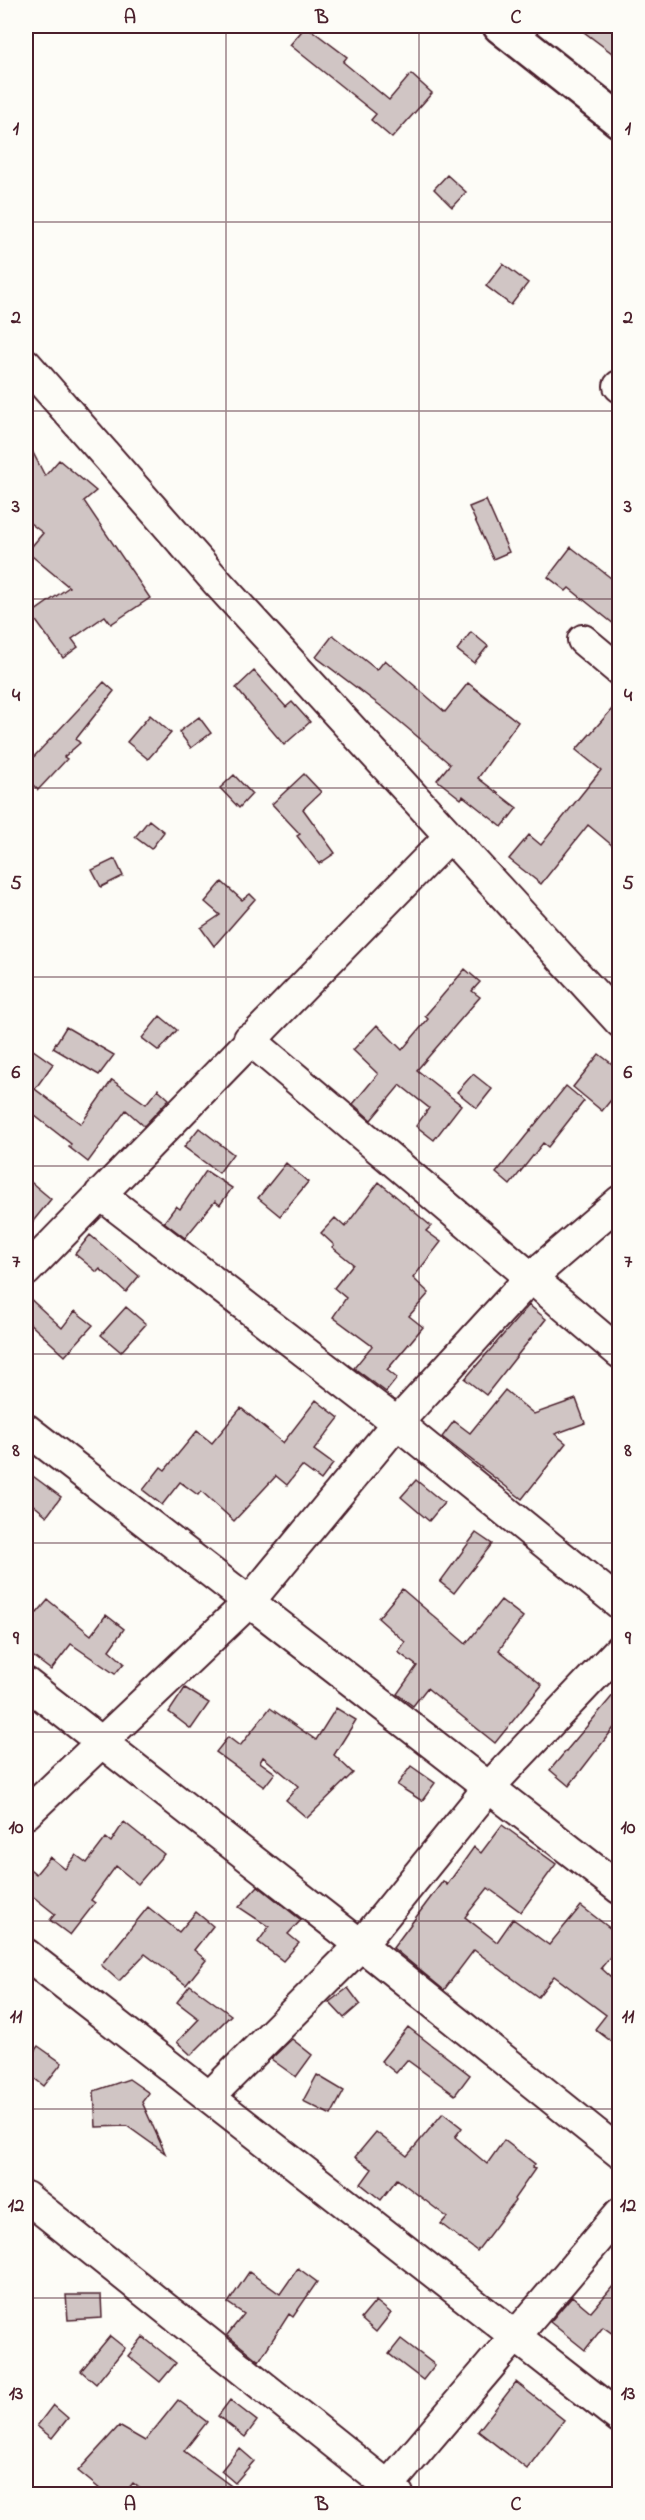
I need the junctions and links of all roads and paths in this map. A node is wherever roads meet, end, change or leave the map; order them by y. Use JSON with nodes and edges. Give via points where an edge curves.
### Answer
{"nodes":[{"id":1,"x":500,"y":26,"type":"edge"},
{"id":2,"x":620,"y":121,"type":"edge"},
{"id":3,"x":26,"y":364,"type":"edge"},
{"id":4,"x":583,"y":640,"type":"dead end"},
{"id":5,"x":620,"y":671,"type":"edge"},
{"id":6,"x":449,"y":837,"type":"junction"},
{"id":7,"x":620,"y":1022,"type":"edge"},
{"id":8,"x":249,"y":1040,"type":"junction"},
{"id":9,"x":100,"y":1194,"type":"junction"},
{"id":10,"x":620,"y":1201,"type":"edge"},
{"id":11,"x":26,"y":1271,"type":"edge"},
{"id":12,"x":529,"y":1279,"type":"junction"},
{"id":13,"x":620,"y":1353,"type":"edge"},
{"id":14,"x":397,"y":1423,"type":"junction"},
{"id":15,"x":26,"y":1429,"type":"edge"},
{"id":16,"x":248,"y":1603,"type":"junction"},
{"id":17,"x":620,"y":1604,"type":"edge"},
{"id":18,"x":620,"y":1649,"type":"edge"},
{"id":19,"x":26,"y":1683,"type":"edge"},
{"id":20,"x":101,"y":1743,"type":"junction"},
{"id":21,"x":489,"y":1787,"type":"junction"},
{"id":22,"x":26,"y":1814,"type":"edge"},
{"id":23,"x":620,"y":1889,"type":"edge"},
{"id":24,"x":361,"y":1946,"type":"junction"},
{"id":25,"x":26,"y":1954,"type":"edge"},
{"id":26,"x":209,"y":2097,"type":"junction"},
{"id":27,"x":620,"y":2153,"type":"edge"},
{"id":28,"x":26,"y":2197,"type":"edge"},
{"id":29,"x":620,"y":2213,"type":"edge"},
{"id":30,"x":513,"y":2337,"type":"junction"},
{"id":31,"x":620,"y":2418,"type":"edge"},
{"id":32,"x":393,"y":2490,"type":"edge"}],
"edges":[{"from":1,"to":2,"type":"street"},
{"from":3,"to":6,"type":"street"},
{"from":4,"to":5,"type":"street"},
{"from":6,"to":7,"type":"street"},
{"from":6,"to":8,"type":"street"},
{"from":8,"to":9,"type":"street"},
{"from":8,"to":12,"type":"street"},
{"from":9,"to":11,"type":"street"},
{"from":9,"to":14,"type":"street"},
{"from":10,"to":12,"type":"street"},
{"from":12,"to":13,"type":"street"},
{"from":12,"to":14,"type":"street"},
{"from":14,"to":16,"type":"street"},
{"from":14,"to":17,"type":"street"},
{"from":15,"to":16,"type":"street"},
{"from":16,"to":20,"type":"street"},
{"from":16,"to":21,"type":"street"},
{"from":18,"to":21,"type":"street"},
{"from":19,"to":20,"type":"street"},
{"from":20,"to":22,"type":"street"},
{"from":20,"to":24,"type":"street"},
{"from":21,"to":23,"type":"street"},
{"from":21,"to":24,"type":"street"},
{"from":24,"to":26,"type":"street"},
{"from":24,"to":27,"type":"street"},
{"from":25,"to":26,"type":"street"},
{"from":26,"to":30,"type":"street"},
{"from":28,"to":32,"type":"street"},
{"from":29,"to":30,"type":"street"},
{"from":30,"to":31,"type":"street"},
{"from":30,"to":32,"type":"street"}]}
